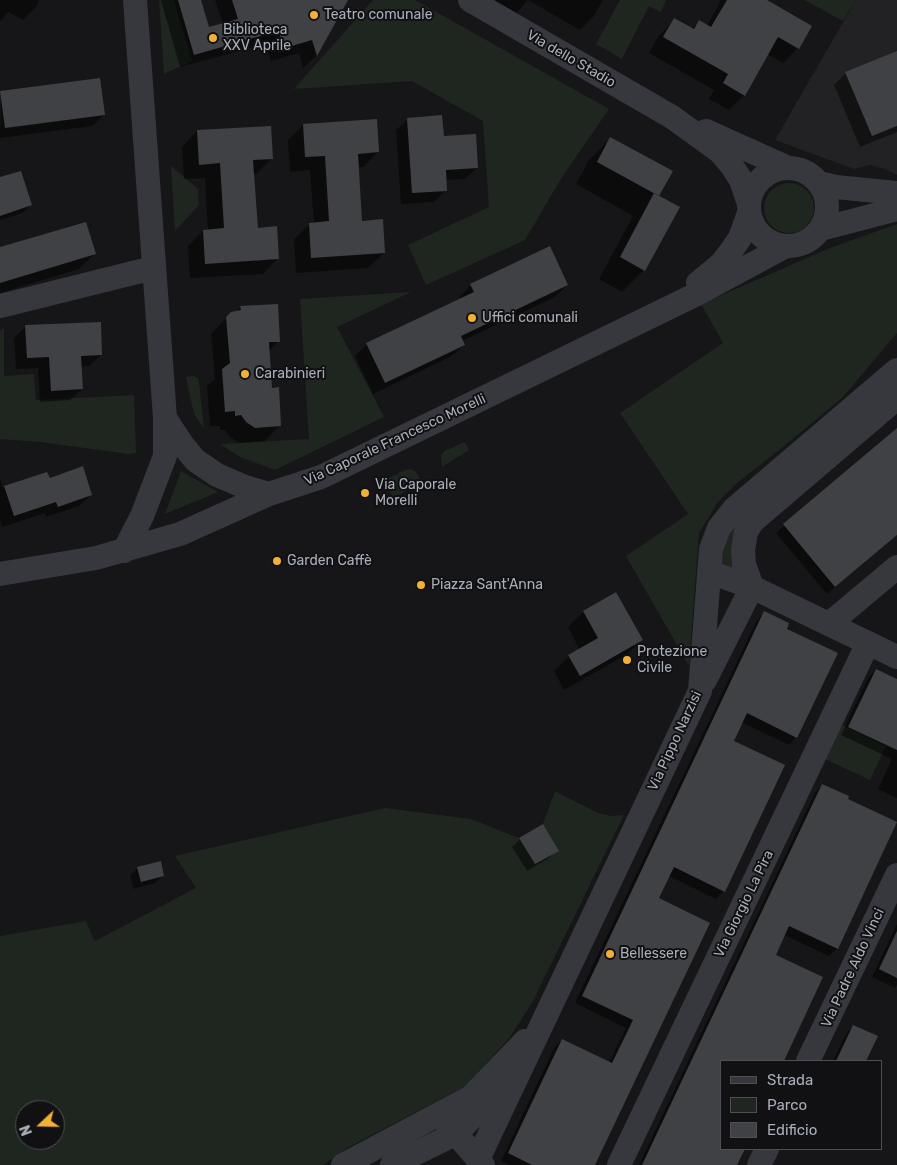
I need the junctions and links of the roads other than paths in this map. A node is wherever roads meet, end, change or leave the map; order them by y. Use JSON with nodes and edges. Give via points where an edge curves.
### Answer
{"nodes":[{"id":1,"x":135,"y":0,"type":"edge"},
{"id":2,"x":470,"y":0,"type":"edge"},
{"id":3,"x":672,"y":117,"type":"junction"},
{"id":4,"x":786,"y":167,"type":"junction"},
{"id":5,"x":819,"y":183,"type":"junction"},
{"id":6,"x":897,"y":192,"type":"edge"},
{"id":7,"x":749,"y":208,"type":"junction"},
{"id":8,"x":897,"y":209,"type":"edge"},
{"id":9,"x":821,"y":229,"type":"junction"},
{"id":10,"x":786,"y":246,"type":"junction"},
{"id":11,"x":153,"y":268,"type":"junction"},
{"id":12,"x":0,"y":306,"type":"edge"},
{"id":13,"x":665,"y":308,"type":"junction"},
{"id":14,"x":897,"y":370,"type":"edge"},
{"id":15,"x":897,"y":398,"type":"edge"},
{"id":16,"x":165,"y":418,"type":"junction"},
{"id":17,"x":269,"y":494,"type":"junction"},
{"id":18,"x":124,"y":550,"type":"junction"},
{"id":19,"x":897,"y":567,"type":"edge"},
{"id":20,"x":709,"y":572,"type":"junction"},
{"id":21,"x":0,"y":574,"type":"edge"},
{"id":22,"x":752,"y":587,"type":"junction"},
{"id":23,"x":829,"y":624,"type":"junction"},
{"id":24,"x":868,"y":644,"type":"junction"},
{"id":25,"x":897,"y":657,"type":"edge"},
{"id":26,"x":700,"y":691,"type":"junction"},
{"id":27,"x":897,"y":875,"type":"edge"},
{"id":28,"x":540,"y":1025,"type":"junction"},
{"id":29,"x":808,"y":1060,"type":"edge"},
{"id":30,"x":517,"y":1075,"type":"junction"},
{"id":31,"x":440,"y":1114,"type":"junction"},
{"id":32,"x":455,"y":1134,"type":"junction"},
{"id":33,"x":766,"y":1150,"type":"edge"},
{"id":34,"x":480,"y":1162,"type":"edge"},
{"id":35,"x":343,"y":1165,"type":"edge"},
{"id":36,"x":392,"y":1165,"type":"edge"},
{"id":37,"x":619,"y":1165,"type":"edge"},
{"id":38,"x":759,"y":1165,"type":"edge"}],
"edges":[{"from":1,"to":11,"type":"street"},
{"from":2,"to":3,"type":"street","name":"Via dello Stadio"},
{"from":3,"to":4,"type":"street"},
{"from":3,"to":7,"type":"street","via":[[719,150],[741,180]]},
{"from":4,"to":5,"type":"street","via":[[805,171]]},
{"from":4,"to":7,"type":"street","via":[[760,179],[750,195]]},
{"from":5,"to":6,"type":"street"},
{"from":5,"to":9,"type":"street","via":[[827,205]]},
{"from":7,"to":10,"type":"street","via":[[753,226],[762,236]]},
{"from":7,"to":13,"type":"street","via":[[740,238],[721,264]]},
{"from":8,"to":9,"type":"street"},
{"from":9,"to":10,"type":"street","via":[[812,238]]},
{"from":10,"to":13,"type":"street"},
{"from":11,"to":12,"type":"street"},
{"from":11,"to":16,"type":"street"},
{"from":13,"to":17,"type":"street","name":"Via Caporale Francesco Morelli","via":[[321,477]]},
{"from":14,"to":20,"type":"street","name":"Via Pippo Narzisi","via":[[734,509],[719,528],[711,549]]},
{"from":15,"to":22,"type":"street","via":[[752,522],[742,550]]},
{"from":16,"to":17,"type":"street","via":[[195,460],[217,475]]},
{"from":16,"to":18,"type":"street","via":[[165,456],[142,516]]},
{"from":17,"to":18,"type":"street","name":"Via Caporale Francesco Morelli","via":[[180,534]]},
{"from":18,"to":21,"type":"street","name":"Via Caporale Francesco Morelli","via":[[96,558]]},
{"from":19,"to":23,"type":"street"},
{"from":20,"to":22,"type":"street"},
{"from":20,"to":26,"type":"street","name":"Via Pippo Narzisi"},
{"from":22,"to":23,"type":"street"},
{"from":22,"to":26,"type":"street"},
{"from":23,"to":24,"type":"street"},
{"from":24,"to":25,"type":"street"},
{"from":24,"to":37,"type":"street","name":"Via Giorgio La Pira"},
{"from":26,"to":28,"type":"street","name":"Via Pippo Narzisi"},
{"from":27,"to":29,"type":"street","name":"Via Padre Aldo Vinci"},
{"from":28,"to":30,"type":"street","name":"Via Pippo Narzisi"},
{"from":28,"to":31,"type":"street","via":[[471,1097]]},
{"from":30,"to":32,"type":"street"},
{"from":30,"to":34,"type":"street","name":"Via Pippo Narzisi"},
{"from":31,"to":32,"type":"street"},
{"from":31,"to":35,"type":"street"},
{"from":32,"to":34,"type":"street"},
{"from":32,"to":36,"type":"street"},
{"from":33,"to":38,"type":"street"}]}
